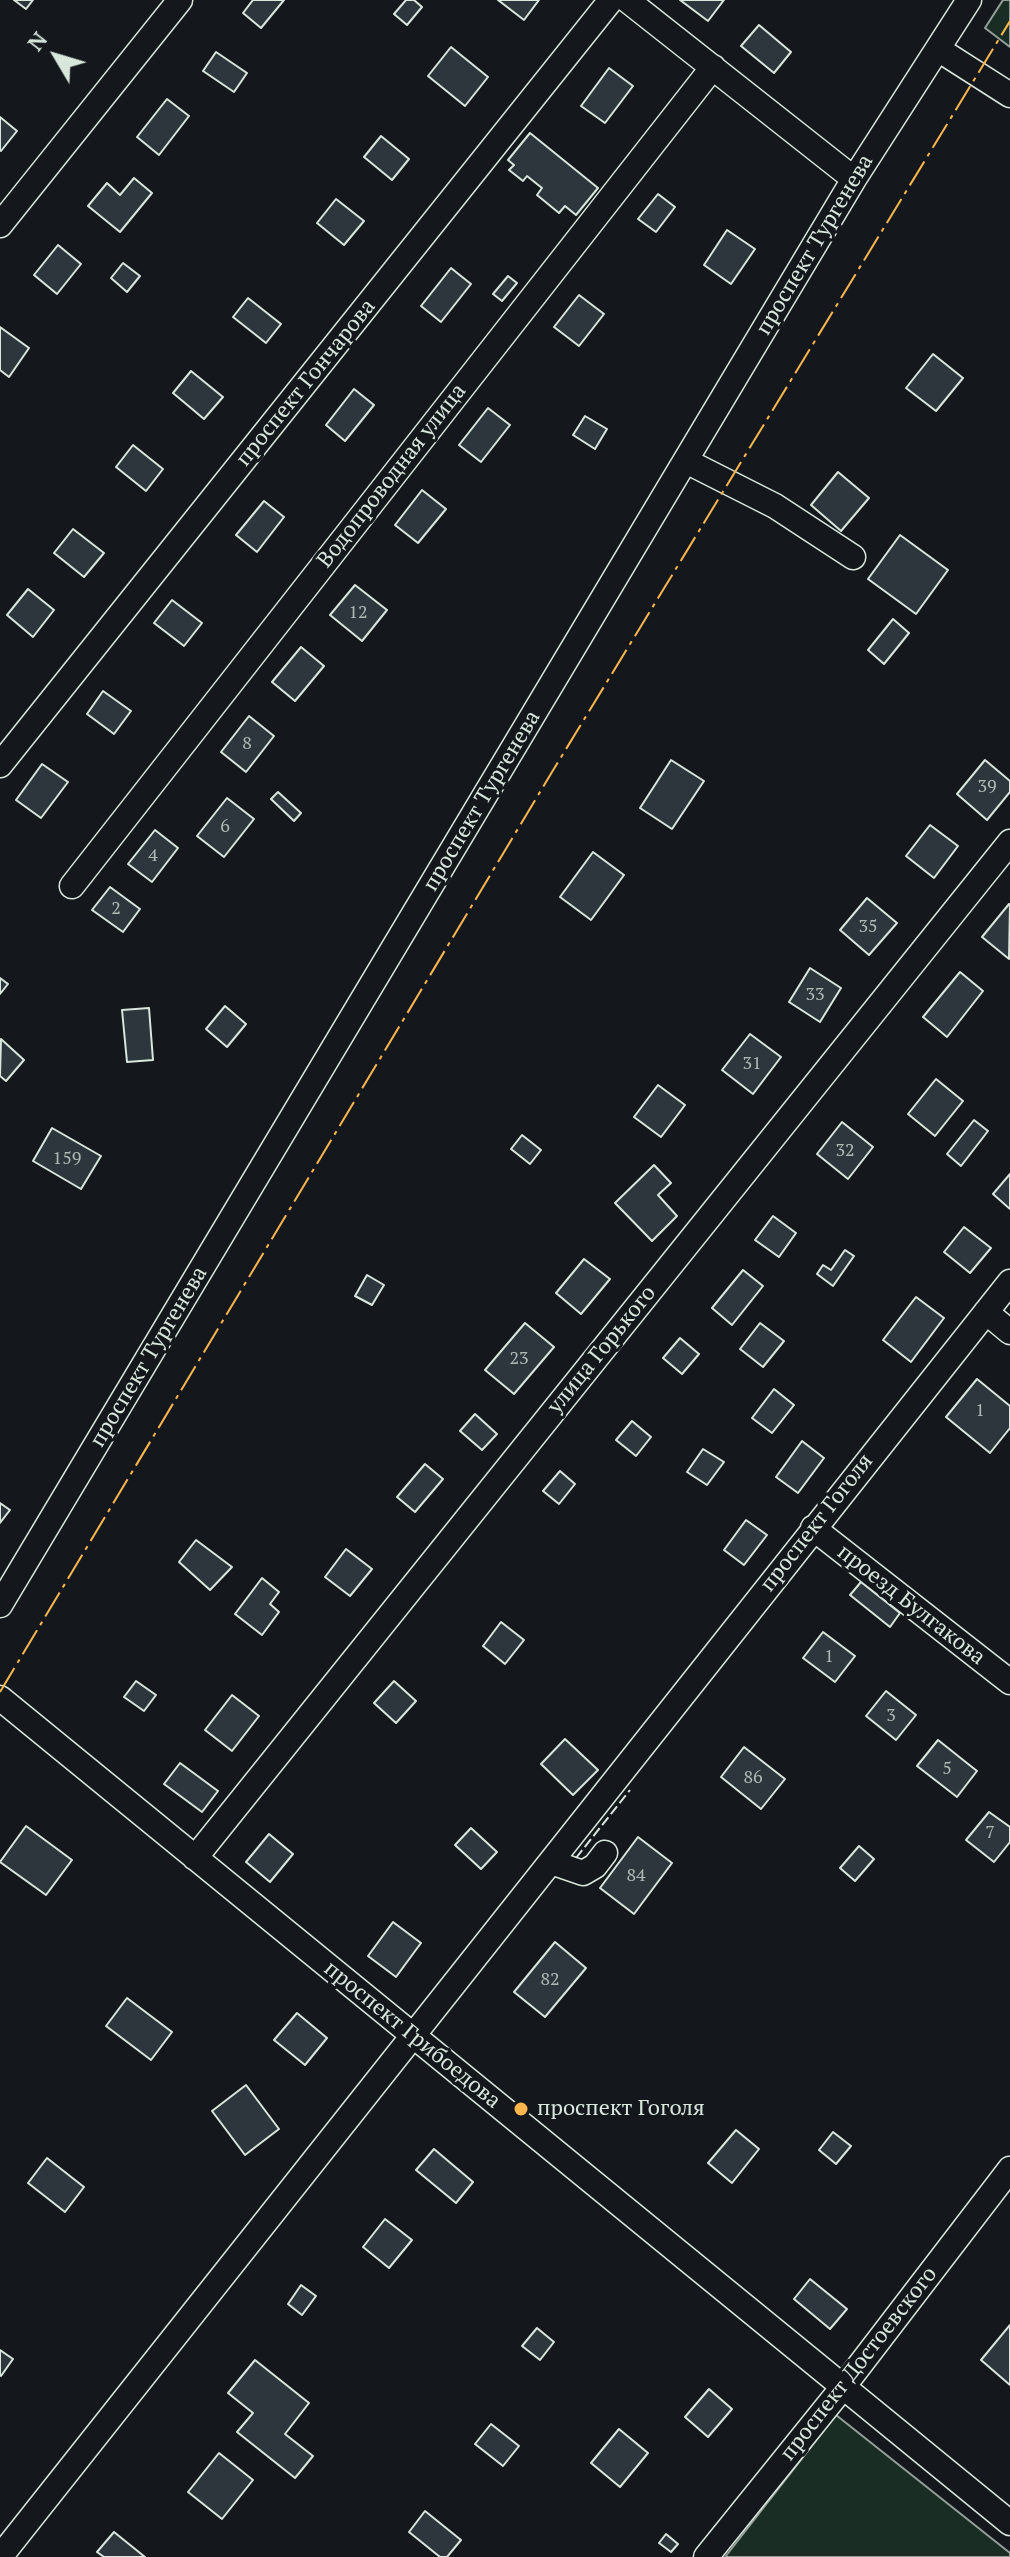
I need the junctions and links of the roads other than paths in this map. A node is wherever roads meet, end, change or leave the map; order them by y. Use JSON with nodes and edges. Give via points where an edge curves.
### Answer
{"nodes":[{"id":1,"x":180,"y":0,"type":"edge"},
{"id":2,"x":611,"y":0,"type":"edge"},
{"id":3,"x":627,"y":0,"type":"edge"},
{"id":4,"x":969,"y":0,"type":"edge"},
{"id":5,"x":938,"y":49,"type":"junction"},
{"id":6,"x":713,"y":67,"type":"junction"},
{"id":7,"x":1010,"y":95,"type":"edge"},
{"id":8,"x":854,"y":179,"type":"junction"},
{"id":9,"x":0,"y":225,"type":"edge"},
{"id":10,"x":686,"y":461,"type":"junction"},
{"id":11,"x":853,"y":557,"type":"dead end"},
{"id":12,"x":0,"y":765,"type":"edge"},
{"id":13,"x":1010,"y":842,"type":"edge"},
{"id":14,"x":72,"y":886,"type":"dead end"},
{"id":15,"x":1010,"y":1282,"type":"edge"},
{"id":16,"x":986,"y":1312,"type":"junction"},
{"id":17,"x":1010,"y":1332,"type":"edge"},
{"id":18,"x":813,"y":1528,"type":"junction"},
{"id":19,"x":0,"y":1605,"type":"edge"},
{"id":20,"x":1010,"y":1682,"type":"edge"},
{"id":21,"x":0,"y":1698,"type":"edge"},
{"id":22,"x":605,"y":1853,"type":"dead end"},
{"id":23,"x":195,"y":1858,"type":"junction"},
{"id":24,"x":551,"y":1862,"type":"junction"},
{"id":25,"x":415,"y":2037,"type":"junction"},
{"id":26,"x":1010,"y":2169,"type":"edge"},
{"id":27,"x":843,"y":2387,"type":"junction"},
{"id":28,"x":1010,"y":2523,"type":"edge"},
{"id":29,"x":0,"y":2557,"type":"edge"},
{"id":30,"x":706,"y":2557,"type":"edge"}],
"edges":[{"from":1,"to":9,"type":"street"},
{"from":2,"to":12,"type":"street","name":"проспект Гончарова"},
{"from":3,"to":6,"type":"street"},
{"from":4,"to":5,"type":"street","name":"проспект Тургенева"},
{"from":5,"to":7,"type":"street"},
{"from":5,"to":8,"type":"street","name":"проспект Тургенева"},
{"from":6,"to":8,"type":"street"},
{"from":6,"to":14,"type":"street","name":"Водопроводная улица"},
{"from":8,"to":10,"type":"street","name":"проспект Тургенева"},
{"from":10,"to":11,"type":"street","via":[[775,506]]},
{"from":10,"to":19,"type":"street","name":"проспект Тургенева"},
{"from":13,"to":23,"type":"street","name":"улица Горького"},
{"from":15,"to":16,"type":"street","name":"проспект Гоголя"},
{"from":16,"to":17,"type":"street"},
{"from":16,"to":18,"type":"street","name":"проспект Гоголя"},
{"from":18,"to":20,"type":"street","name":"проезд Булгакова"},
{"from":18,"to":24,"type":"street","name":"проспект Гоголя"},
{"from":21,"to":23,"type":"street","name":"проспект Грибоедова"},
{"from":22,"to":24,"type":"street","via":[[583,1873]]},
{"from":23,"to":25,"type":"street","name":"проспект Грибоедова"},
{"from":24,"to":25,"type":"street","name":"проспект Гоголя"},
{"from":25,"to":27,"type":"street","name":"проспект Грибоедова"},
{"from":25,"to":29,"type":"street","name":"проспект Гоголя"},
{"from":26,"to":27,"type":"street","name":"проспект Достоевского"},
{"from":27,"to":28,"type":"street","name":"проспект Грибоедова"},
{"from":27,"to":30,"type":"street","name":"проспект Достоевского"}]}
